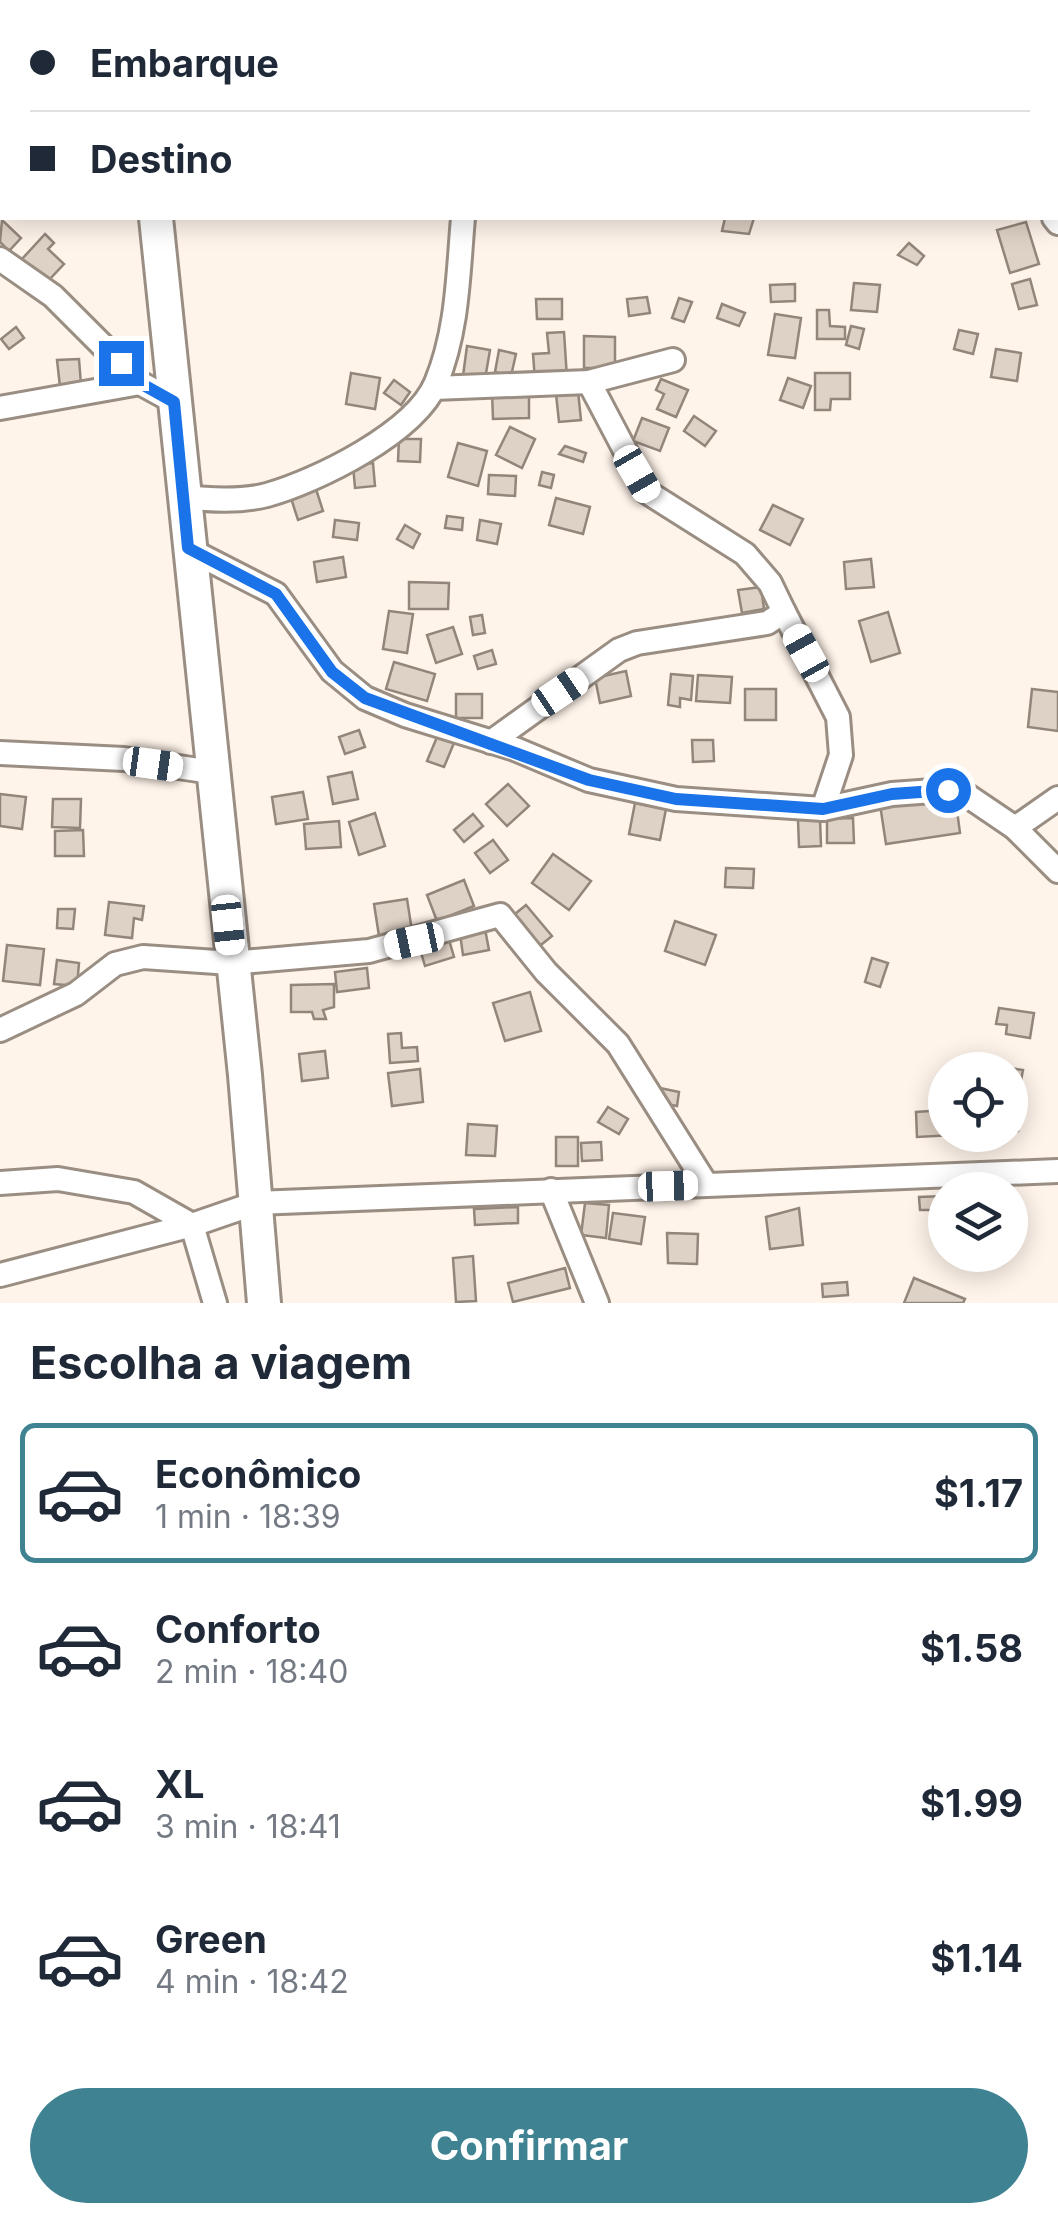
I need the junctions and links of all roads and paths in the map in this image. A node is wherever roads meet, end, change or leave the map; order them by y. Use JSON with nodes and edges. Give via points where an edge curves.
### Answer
{"nodes":[{"id":1,"x":156,"y":220,"type":"edge"},
{"id":2,"x":463,"y":220,"type":"edge"},
{"id":3,"x":0,"y":259,"type":"edge"},
{"id":4,"x":673,"y":360,"type":"dead end"},
{"id":5,"x":590,"y":382,"type":"junction"},
{"id":6,"x":140,"y":383,"type":"junction"},
{"id":7,"x":434,"y":388,"type":"junction"},
{"id":8,"x":174,"y":402,"type":"junction"},
{"id":9,"x":0,"y":408,"type":"edge"},
{"id":10,"x":183,"y":497,"type":"junction"},
{"id":11,"x":188,"y":548,"type":"junction"},
{"id":12,"x":784,"y":612,"type":"junction"},
{"id":13,"x":492,"y":742,"type":"junction"},
{"id":14,"x":0,"y":754,"type":"edge"},
{"id":15,"x":212,"y":772,"type":"junction"},
{"id":16,"x":1058,"y":798,"type":"edge"},
{"id":17,"x":823,"y":809,"type":"junction"},
{"id":18,"x":1024,"y":822,"type":"junction"},
{"id":19,"x":1058,"y":822,"type":"edge"},
{"id":20,"x":1058,"y":871,"type":"edge"},
{"id":21,"x":232,"y":963,"type":"junction"},
{"id":22,"x":0,"y":1030,"type":"edge"},
{"id":23,"x":1058,"y":1172,"type":"edge"},
{"id":24,"x":0,"y":1183,"type":"edge"},
{"id":25,"x":706,"y":1184,"type":"junction"},
{"id":26,"x":551,"y":1190,"type":"junction"},
{"id":27,"x":256,"y":1203,"type":"junction"},
{"id":28,"x":192,"y":1225,"type":"junction"},
{"id":29,"x":0,"y":1275,"type":"edge"},
{"id":30,"x":215,"y":1303,"type":"edge"},
{"id":31,"x":264,"y":1303,"type":"edge"},
{"id":32,"x":597,"y":1303,"type":"edge"}],
"edges":[{"from":1,"to":8,"type":"main road"},
{"from":2,"to":7,"type":"street","via":[[454,329]]},
{"from":3,"to":6,"type":"street","via":[[53,296]]},
{"from":4,"to":5,"type":"street"},
{"from":5,"to":7,"type":"street"},
{"from":5,"to":12,"type":"street","via":[[647,492],[745,554]]},
{"from":6,"to":8,"type":"street"},
{"from":6,"to":9,"type":"street"},
{"from":7,"to":10,"type":"street","via":[[390,436],[312,477],[266,495]]},
{"from":8,"to":10,"type":"main road"},
{"from":10,"to":11,"type":"main road"},
{"from":11,"to":13,"type":"street","via":[[276,594],[332,672],[365,698]]},
{"from":11,"to":15,"type":"main road"},
{"from":12,"to":13,"type":"street","via":[[767,623],[619,650]]},
{"from":12,"to":17,"type":"street","via":[[838,717],[841,755]]},
{"from":13,"to":17,"type":"street","via":[[589,780],[676,799]]},
{"from":14,"to":15,"type":"street","via":[[124,759]]},
{"from":15,"to":21,"type":"main road"},
{"from":16,"to":18,"type":"street"},
{"from":17,"to":18,"type":"street","via":[[948,790]]},
{"from":18,"to":19,"type":"street"},
{"from":18,"to":20,"type":"street"},
{"from":21,"to":22,"type":"street","via":[[143,957],[115,964],[76,994]]},
{"from":21,"to":25,"type":"street","via":[[369,952],[500,915],[618,1044]]},
{"from":21,"to":27,"type":"main road"},
{"from":23,"to":25,"type":"street"},
{"from":24,"to":28,"type":"street","via":[[58,1179],[134,1192]]},
{"from":25,"to":26,"type":"street"},
{"from":26,"to":27,"type":"street"},
{"from":26,"to":32,"type":"street"},
{"from":27,"to":28,"type":"street"},
{"from":27,"to":31,"type":"main road"},
{"from":28,"to":29,"type":"street"},
{"from":28,"to":30,"type":"street"}]}
